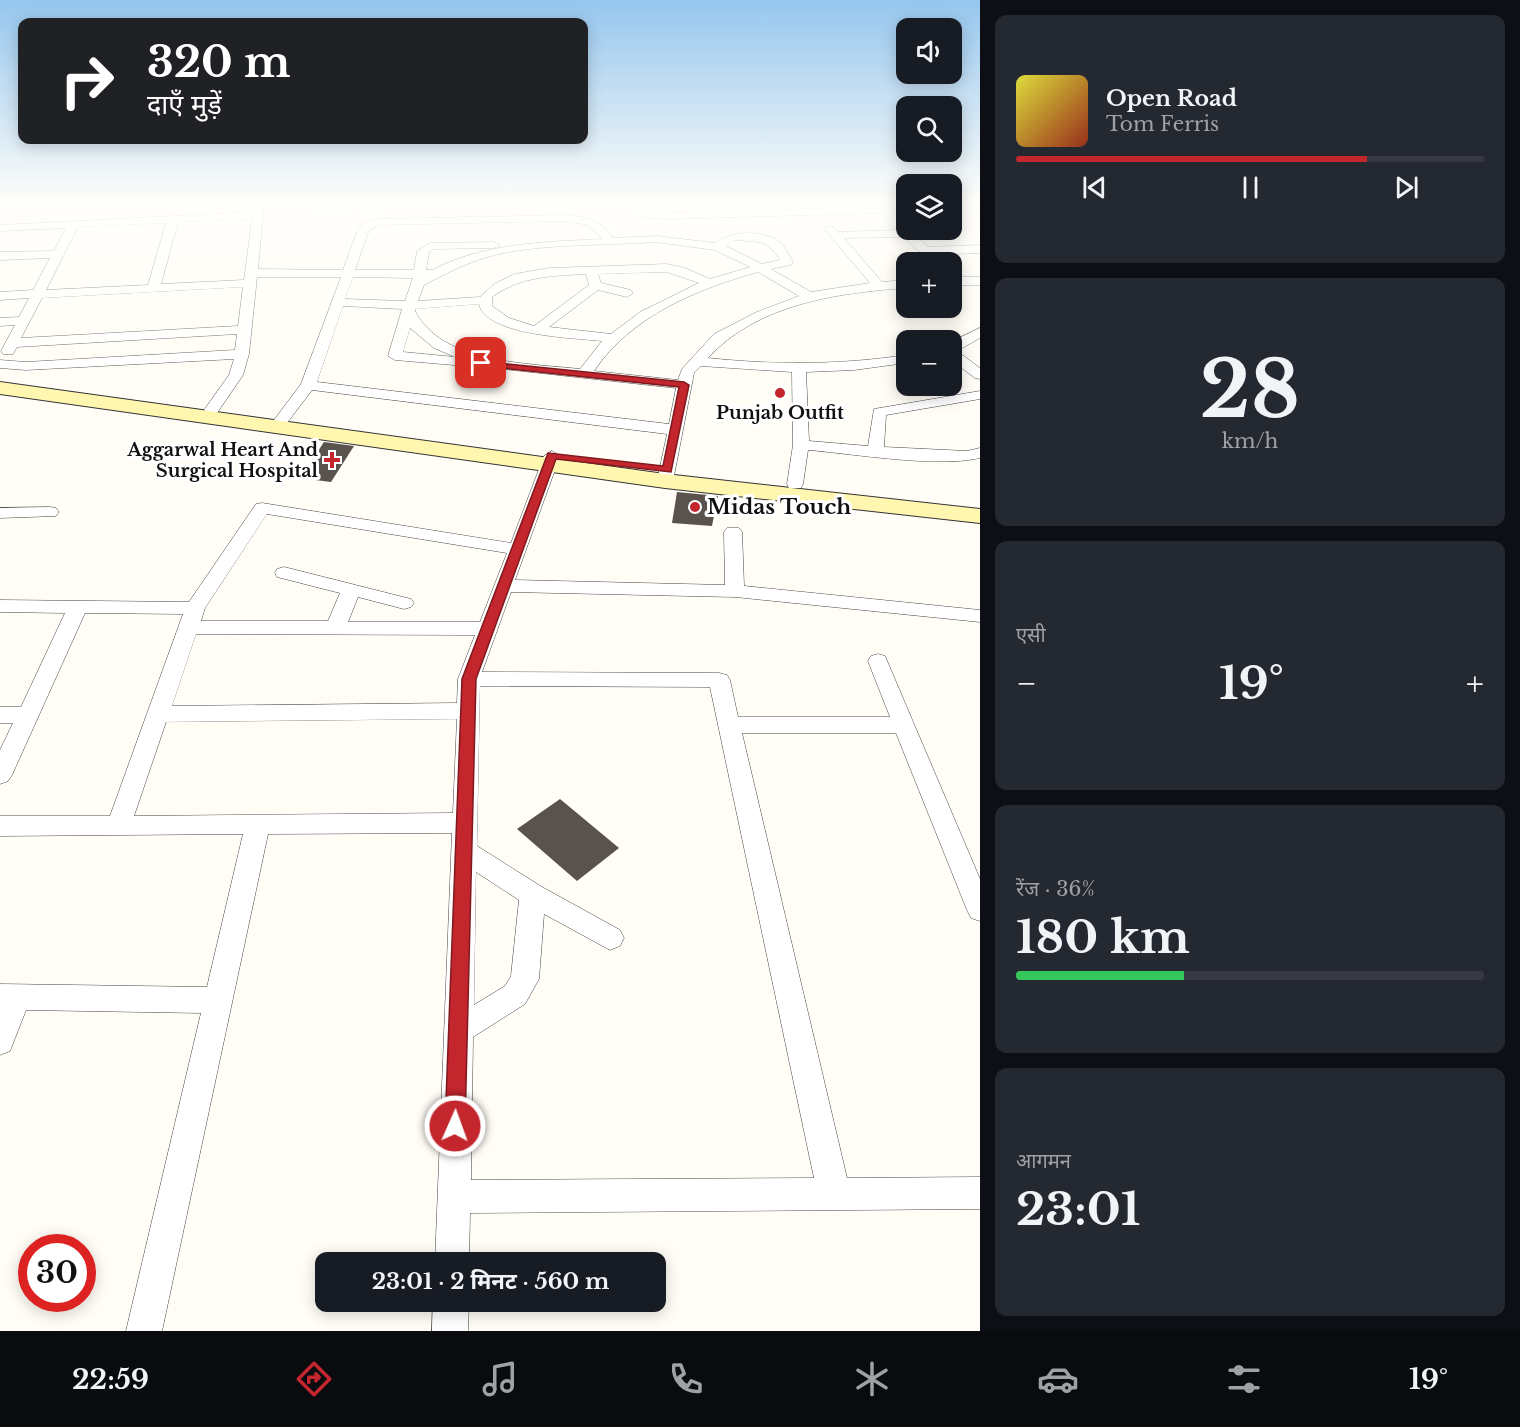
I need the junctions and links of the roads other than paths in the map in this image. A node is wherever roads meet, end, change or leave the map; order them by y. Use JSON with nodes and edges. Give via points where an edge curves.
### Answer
{"nodes":[{"id":1,"x":53,"y":266,"type":"edge"},
{"id":2,"x":159,"y":266,"type":"edge"},
{"id":3,"x":251,"y":266,"type":"edge"},
{"id":4,"x":349,"y":266,"type":"edge"},
{"id":5,"x":421,"y":266,"type":"edge"},
{"id":6,"x":431,"y":266,"type":"edge"},
{"id":7,"x":453,"y":266,"type":"edge"},
{"id":8,"x":764,"y":266,"type":"edge"},
{"id":9,"x":862,"y":266,"type":"edge"},
{"id":10,"x":759,"y":267,"type":"junction"},
{"id":11,"x":591,"y":271,"type":"junction"},
{"id":12,"x":347,"y":272,"type":"junction"},
{"id":13,"x":438,"y":272,"type":"junction"},
{"id":14,"x":250,"y":278,"type":"junction"},
{"id":15,"x":418,"y":281,"type":"junction"},
{"id":16,"x":962,"y":281,"type":"edge"},
{"id":17,"x":980,"y":281,"type":"edge"},
{"id":18,"x":711,"y":284,"type":"junction"},
{"id":19,"x":896,"y":285,"type":"edge"},
{"id":20,"x":596,"y":286,"type":"junction"},
{"id":21,"x":879,"y":286,"type":"junction"},
{"id":22,"x":153,"y":288,"type":"junction"},
{"id":23,"x":627,"y":293,"type":"dead end"},
{"id":24,"x":37,"y":295,"type":"junction"},
{"id":25,"x":0,"y":296,"type":"edge"},
{"id":26,"x":809,"y":296,"type":"junction"},
{"id":27,"x":486,"y":298,"type":"junction"},
{"id":28,"x":336,"y":302,"type":"junction"},
{"id":29,"x":409,"y":308,"type":"junction"},
{"id":30,"x":24,"y":321,"type":"junction"},
{"id":31,"x":0,"y":322,"type":"edge"},
{"id":32,"x":245,"y":330,"type":"junction"},
{"id":33,"x":537,"y":330,"type":"junction"},
{"id":34,"x":980,"y":332,"type":"edge"},
{"id":35,"x":614,"y":338,"type":"junction"},
{"id":36,"x":962,"y":342,"type":"edge"},
{"id":37,"x":12,"y":343,"type":"junction"},
{"id":38,"x":242,"y":354,"type":"junction"},
{"id":39,"x":0,"y":357,"type":"edge"},
{"id":40,"x":896,"y":360,"type":"edge"},
{"id":41,"x":962,"y":360,"type":"edge"},
{"id":42,"x":697,"y":361,"type":"junction"},
{"id":43,"x":0,"y":364,"type":"edge"},
{"id":44,"x":503,"y":365,"type":"junction"},
{"id":45,"x":799,"y":370,"type":"junction"},
{"id":46,"x":978,"y":371,"type":"edge"},
{"id":47,"x":584,"y":374,"type":"junction"},
{"id":48,"x":0,"y":380,"type":"edge"},
{"id":49,"x":308,"y":385,"type":"junction"},
{"id":50,"x":684,"y":385,"type":"junction"},
{"id":51,"x":0,"y":388,"type":"edge"},
{"id":52,"x":980,"y":396,"type":"edge"},
{"id":53,"x":212,"y":410,"type":"junction"},
{"id":54,"x":282,"y":420,"type":"junction"},
{"id":55,"x":675,"y":430,"type":"junction"},
{"id":56,"x":801,"y":445,"type":"junction"},
{"id":57,"x":876,"y":451,"type":"junction"},
{"id":58,"x":980,"y":453,"type":"edge"},
{"id":59,"x":550,"y":460,"type":"junction"},
{"id":60,"x":666,"y":475,"type":"junction"},
{"id":61,"x":795,"y":484,"type":"junction"},
{"id":62,"x":980,"y":506,"type":"edge"},
{"id":63,"x":50,"y":512,"type":"dead end"},
{"id":64,"x":0,"y":513,"type":"edge"},
{"id":65,"x":980,"y":516,"type":"edge"},
{"id":66,"x":733,"y":532,"type":"dead end"},
{"id":67,"x":516,"y":549,"type":"junction"},
{"id":68,"x":284,"y":573,"type":"dead end"},
{"id":69,"x":502,"y":586,"type":"junction"},
{"id":70,"x":351,"y":590,"type":"junction"},
{"id":71,"x":735,"y":591,"type":"junction"},
{"id":72,"x":404,"y":603,"type":"dead end"},
{"id":73,"x":0,"y":606,"type":"edge"},
{"id":74,"x":78,"y":607,"type":"junction"},
{"id":75,"x":980,"y":616,"type":"edge"},
{"id":76,"x":191,"y":618,"type":"junction"},
{"id":77,"x":335,"y":628,"type":"junction"},
{"id":78,"x":486,"y":629,"type":"junction"},
{"id":79,"x":878,"y":661,"type":"dead end"},
{"id":80,"x":469,"y":679,"type":"junction"},
{"id":81,"x":468,"y":711,"type":"junction"},
{"id":82,"x":158,"y":714,"type":"junction"},
{"id":83,"x":0,"y":715,"type":"edge"},
{"id":84,"x":28,"y":715,"type":"junction"},
{"id":85,"x":904,"y":724,"type":"junction"},
{"id":86,"x":729,"y":725,"type":"junction"},
{"id":87,"x":0,"y":775,"type":"edge"},
{"id":88,"x":464,"y":823,"type":"junction"},
{"id":89,"x":258,"y":824,"type":"junction"},
{"id":90,"x":119,"y":825,"type":"junction"},
{"id":91,"x":0,"y":826,"type":"edge"},
{"id":92,"x":463,"y":850,"type":"junction"},
{"id":93,"x":532,"y":895,"type":"junction"},
{"id":94,"x":980,"y":910,"type":"edge"},
{"id":95,"x":610,"y":938,"type":"dead end"},
{"id":96,"x":8,"y":997,"type":"edge"},
{"id":97,"x":219,"y":1000,"type":"junction"},
{"id":98,"x":458,"y":1031,"type":"junction"},
{"id":99,"x":0,"y":1041,"type":"edge"},
{"id":100,"x":980,"y":1193,"type":"edge"},
{"id":101,"x":834,"y":1194,"type":"junction"},
{"id":102,"x":453,"y":1197,"type":"junction"},
{"id":103,"x":452,"y":1252,"type":"edge"},
{"id":104,"x":451,"y":1312,"type":"edge"},
{"id":105,"x":144,"y":1331,"type":"edge"},
{"id":106,"x":450,"y":1331,"type":"edge"}],
"edges":[{"from":1,"to":24,"type":"street"},
{"from":2,"to":22,"type":"street"},
{"from":3,"to":14,"type":"street"},
{"from":4,"to":12,"type":"street"},
{"from":5,"to":15,"type":"street"},
{"from":6,"to":13,"type":"street"},
{"from":7,"to":13,"type":"street"},
{"from":8,"to":10,"type":"street"},
{"from":9,"to":21,"type":"street"},
{"from":10,"to":18,"type":"street"},
{"from":10,"to":26,"type":"street"},
{"from":11,"to":18,"type":"street","via":[[667,268]]},
{"from":11,"to":20,"type":"street"},
{"from":11,"to":27,"type":"street","via":[[519,277]]},
{"from":12,"to":14,"type":"street"},
{"from":12,"to":15,"type":"street"},
{"from":12,"to":28,"type":"street"},
{"from":13,"to":15,"type":"street"},
{"from":14,"to":22,"type":"street"},
{"from":14,"to":32,"type":"street"},
{"from":15,"to":27,"type":"street"},
{"from":15,"to":29,"type":"street"},
{"from":16,"to":17,"type":"street"},
{"from":18,"to":35,"type":"street","via":[[663,304]]},
{"from":19,"to":21,"type":"street"},
{"from":20,"to":23,"type":"street"},
{"from":20,"to":33,"type":"street"},
{"from":21,"to":26,"type":"street"},
{"from":22,"to":24,"type":"street"},
{"from":24,"to":25,"type":"street"},
{"from":24,"to":30,"type":"street"},
{"from":26,"to":42,"type":"street","via":[[719,338]]},
{"from":27,"to":29,"type":"street"},
{"from":27,"to":33,"type":"street","via":[[485,307],[504,321]]},
{"from":28,"to":29,"type":"street"},
{"from":28,"to":49,"type":"street"},
{"from":29,"to":44,"type":"street","via":[[415,325],[439,345]]},
{"from":29,"to":44,"type":"street","via":[[395,356]]},
{"from":30,"to":31,"type":"street"},
{"from":30,"to":37,"type":"street"},
{"from":32,"to":37,"type":"street"},
{"from":32,"to":38,"type":"street"},
{"from":33,"to":35,"type":"street"},
{"from":34,"to":36,"type":"street"},
{"from":35,"to":47,"type":"street"},
{"from":37,"to":39,"type":"street"},
{"from":38,"to":43,"type":"street","via":[[26,366]]},
{"from":38,"to":53,"type":"street","via":[[236,375]]},
{"from":40,"to":45,"type":"street"},
{"from":41,"to":46,"type":"street"},
{"from":42,"to":45,"type":"street"},
{"from":42,"to":50,"type":"street","via":[[687,372]]},
{"from":44,"to":47,"type":"street"},
{"from":45,"to":56,"type":"street"},
{"from":47,"to":50,"type":"street"},
{"from":48,"to":53,"type":"main road"},
{"from":49,"to":54,"type":"street"},
{"from":49,"to":55,"type":"street"},
{"from":50,"to":55,"type":"street"},
{"from":51,"to":59,"type":"main road"},
{"from":52,"to":57,"type":"street","via":[[879,412]]},
{"from":53,"to":54,"type":"main road"},
{"from":54,"to":59,"type":"main road"},
{"from":55,"to":60,"type":"street"},
{"from":56,"to":57,"type":"street"},
{"from":56,"to":61,"type":"street"},
{"from":57,"to":58,"type":"street","via":[[967,456]]},
{"from":59,"to":60,"type":"main road"},
{"from":59,"to":67,"type":"street"},
{"from":60,"to":61,"type":"main road"},
{"from":60,"to":65,"type":"main road"},
{"from":61,"to":62,"type":"main road"},
{"from":63,"to":64,"type":"street"},
{"from":66,"to":71,"type":"street"},
{"from":67,"to":69,"type":"street"},
{"from":67,"to":76,"type":"street","via":[[262,508]]},
{"from":68,"to":70,"type":"street"},
{"from":69,"to":71,"type":"street"},
{"from":69,"to":78,"type":"street"},
{"from":70,"to":72,"type":"street"},
{"from":70,"to":77,"type":"street"},
{"from":71,"to":75,"type":"street"},
{"from":73,"to":74,"type":"street"},
{"from":74,"to":76,"type":"street"},
{"from":74,"to":84,"type":"street"},
{"from":76,"to":77,"type":"street"},
{"from":76,"to":82,"type":"street"},
{"from":77,"to":78,"type":"street"},
{"from":78,"to":80,"type":"street"},
{"from":79,"to":85,"type":"street"},
{"from":80,"to":81,"type":"street"},
{"from":80,"to":86,"type":"street","via":[[719,680]]},
{"from":81,"to":82,"type":"street"},
{"from":81,"to":88,"type":"street"},
{"from":82,"to":90,"type":"street"},
{"from":83,"to":84,"type":"street"},
{"from":84,"to":87,"type":"street"},
{"from":85,"to":86,"type":"street"},
{"from":85,"to":94,"type":"street"},
{"from":86,"to":101,"type":"street"},
{"from":88,"to":89,"type":"street"},
{"from":88,"to":92,"type":"street"},
{"from":89,"to":90,"type":"street"},
{"from":89,"to":97,"type":"street"},
{"from":90,"to":91,"type":"street"},
{"from":92,"to":93,"type":"street"},
{"from":92,"to":98,"type":"street"},
{"from":93,"to":95,"type":"street"},
{"from":93,"to":98,"type":"street","via":[[525,979],[515,995]]},
{"from":96,"to":97,"type":"street"},
{"from":96,"to":99,"type":"street"},
{"from":97,"to":105,"type":"street"},
{"from":98,"to":102,"type":"street"},
{"from":100,"to":101,"type":"street"},
{"from":101,"to":102,"type":"street"},
{"from":102,"to":103,"type":"street"},
{"from":104,"to":106,"type":"street"}]}
